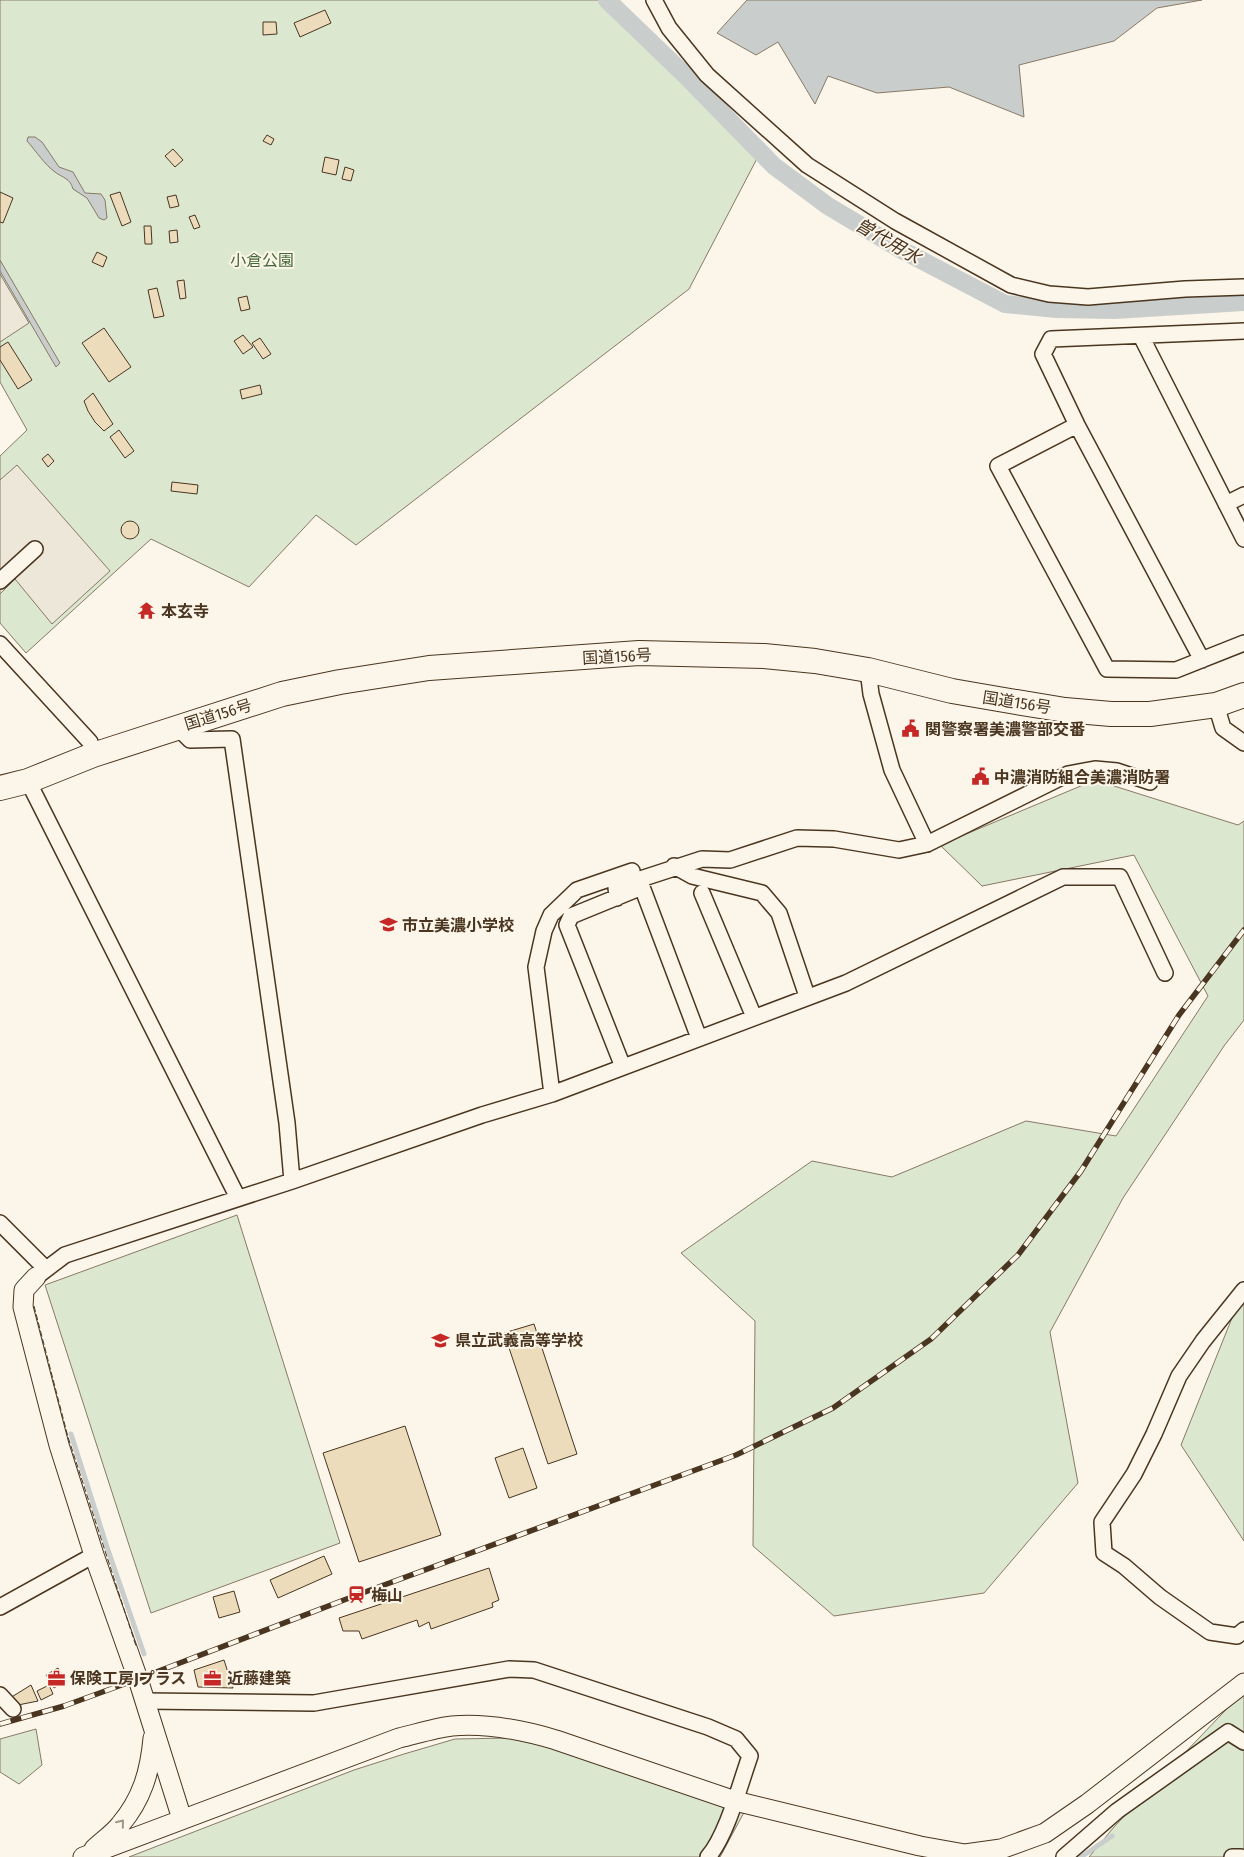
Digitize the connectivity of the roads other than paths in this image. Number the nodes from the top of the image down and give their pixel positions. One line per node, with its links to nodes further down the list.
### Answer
1 (654, 0): 2 (street)
2 (1244, 287)
3 (1244, 331): 4 (street)
4 (1141, 336): 5 (street); 7 (street)
5 (1077, 425): 13 (street); 13 (street)
6 (1244, 495): 7 (street)
7 (1226, 504): 8 (street)
8 (1244, 539)
9 (34, 549): 10 (street)
10 (0, 581)
11 (1244, 643): 13 (street)
12 (0, 644): 19 (street)
13 (1202, 660)
14 (868, 670): 16 (highway, 国道156号); 17 (highway, 国道156号); 23 (street)
15 (1244, 695): 16 (highway, 国道156号)
16 (1216, 704): 18 (street)
17 (177, 727): 19 (highway, 国道156号); 33 (street)
18 (1244, 743)
19 (93, 755): 20 (highway, 国道156号)
20 (28, 781): 22 (highway, 国道156号); 34 (street)
21 (1150, 782): 23 (street)
22 (0, 788)
23 (927, 844): 24 (street)
24 (679, 867): 26 (street); 28 (street); 32 (street)
25 (702, 893): 29 (street)
26 (617, 898): 30 (street); 31 (street)
27 (1165, 973): 28 (street)
28 (807, 996): 29 (street)
29 (754, 1017): 30 (street)
30 (699, 1038): 31 (street)
31 (623, 1067): 32 (street)
32 (552, 1094): 33 (street)
33 (292, 1181): 34 (street)
34 (238, 1198): 36 (street)
35 (0, 1223): 36 (street)
36 (41, 1273): 38 (street)
37 (1244, 1290): 40 (street)
38 (94, 1555): 39 (street); 43 (street)
39 (0, 1607)
40 (1244, 1630)
41 (1244, 1683): 49 (street)
42 (0, 1695): 44 (street)
43 (145, 1700): 45 (street); 47 (street)
44 (13, 1709)
45 (153, 1728): 48 (street); 50 (street, one-way to 45)
46 (1244, 1742): 52 (street)
47 (735, 1801): 48 (street); 49 (street); 51 (street)
48 (182, 1819): 50 (street)
49 (1007, 1853)
50 (84, 1856)
51 (708, 1857)
52 (1064, 1857)
53 (1232, 1857): 54 (street)
54 (1241, 1857)

